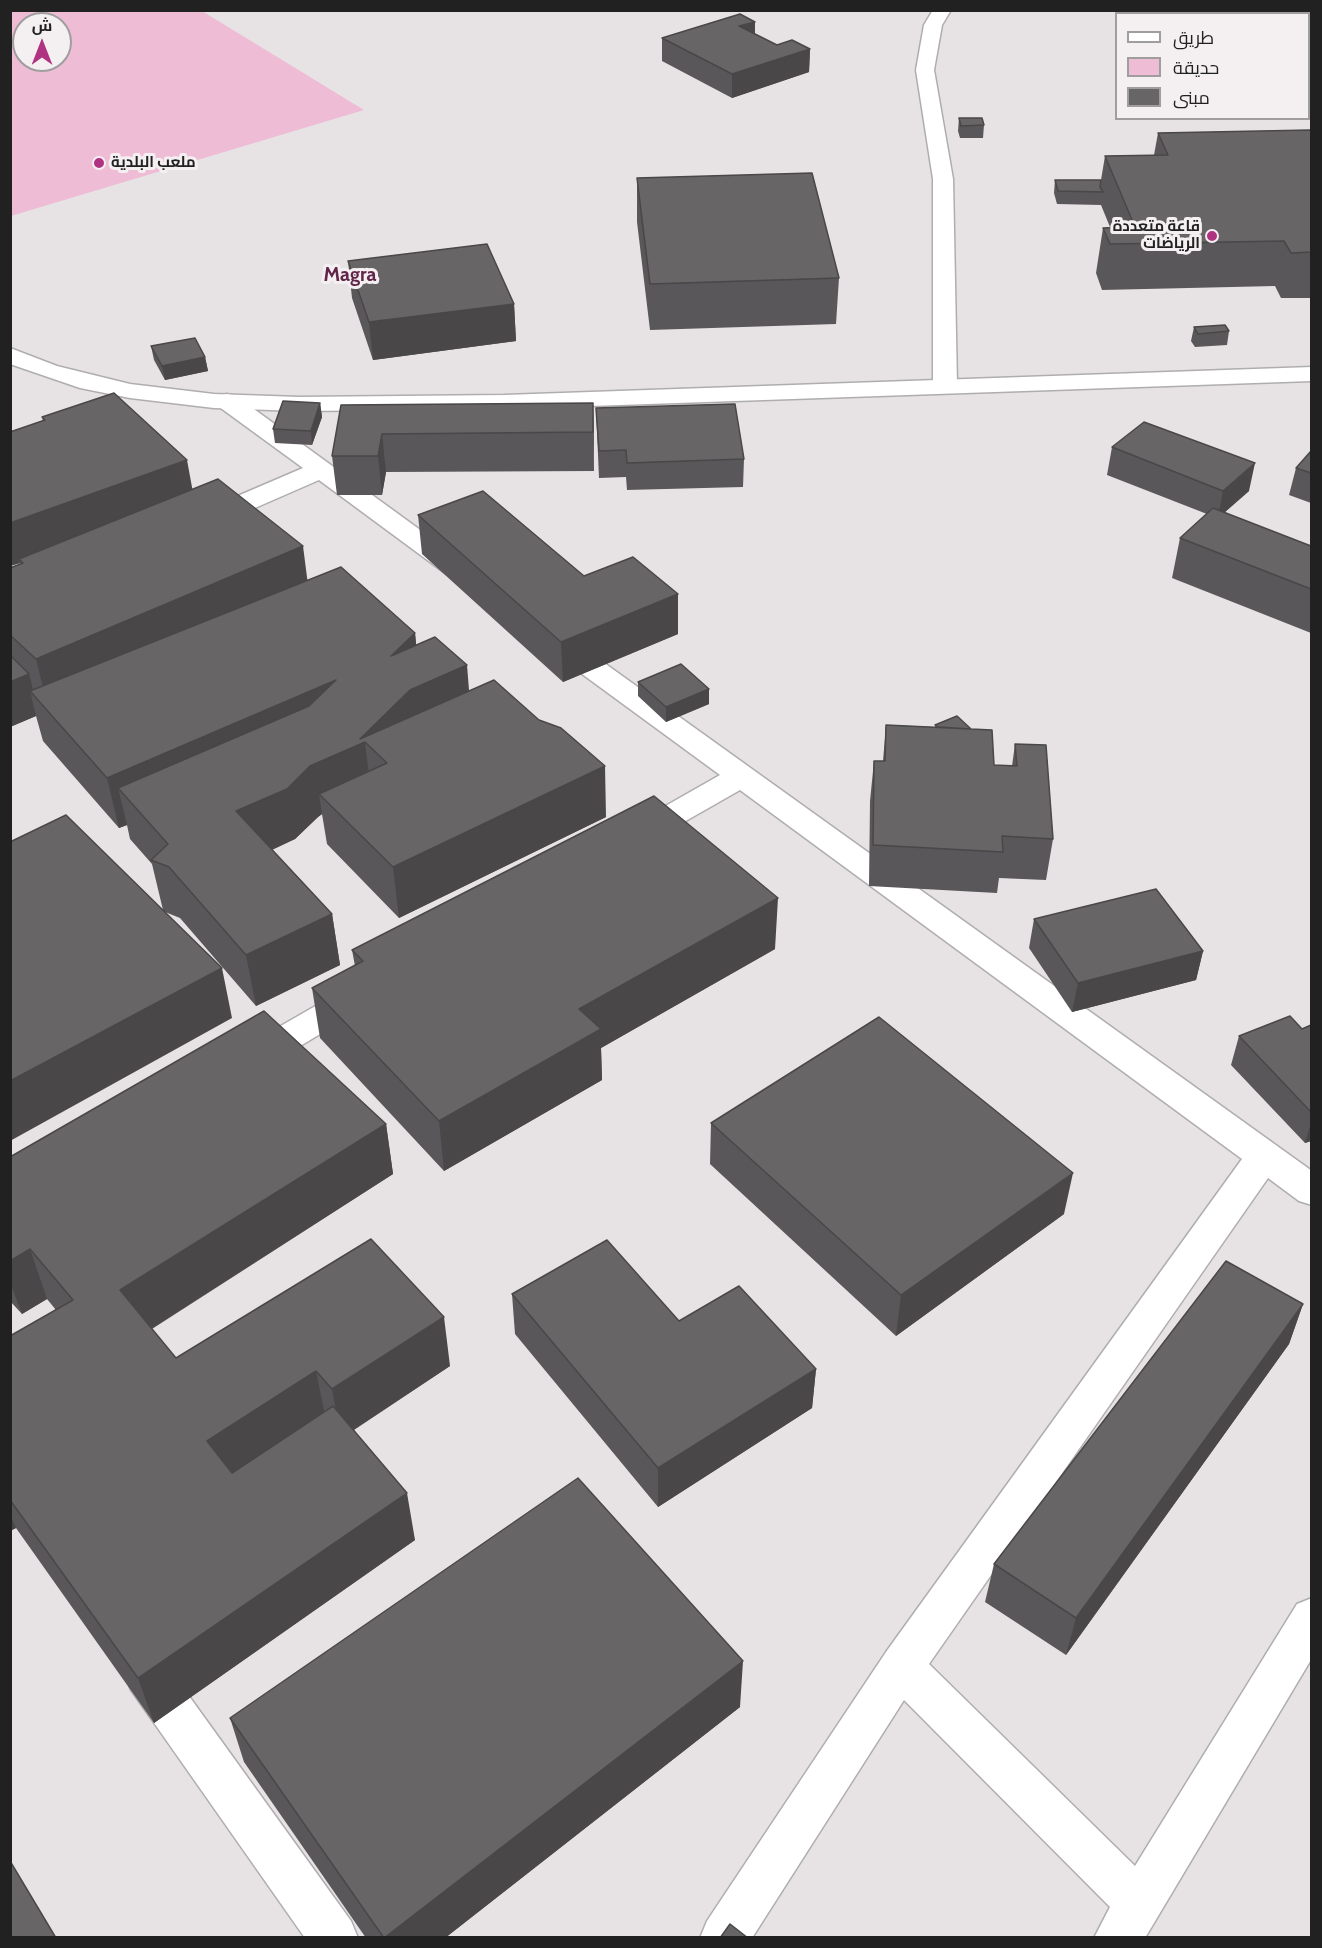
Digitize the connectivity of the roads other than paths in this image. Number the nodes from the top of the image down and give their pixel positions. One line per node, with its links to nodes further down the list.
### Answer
1 (942, 10): 4 (street)
2 (10, 355): 5 (street)
3 (1311, 374): 4 (street)
4 (945, 385): 5 (street)
5 (227, 401): 6 (street)
6 (321, 470): 7 (street); 8 (street)
7 (182, 529)
8 (483, 588)
9 (540, 630): 10 (street)
10 (741, 776): 11 (street); 14 (street)
11 (607, 853)
12 (381, 984): 13 (street)
13 (226, 1073)
14 (1263, 1156): 15 (street); 18 (street)
15 (1311, 1191)
16 (1311, 1617): 19 (street)
17 (128, 1648): 20 (street)
18 (901, 1667): 19 (street); 21 (street)
19 (1129, 1920)
20 (334, 1938)
21 (724, 1938)

